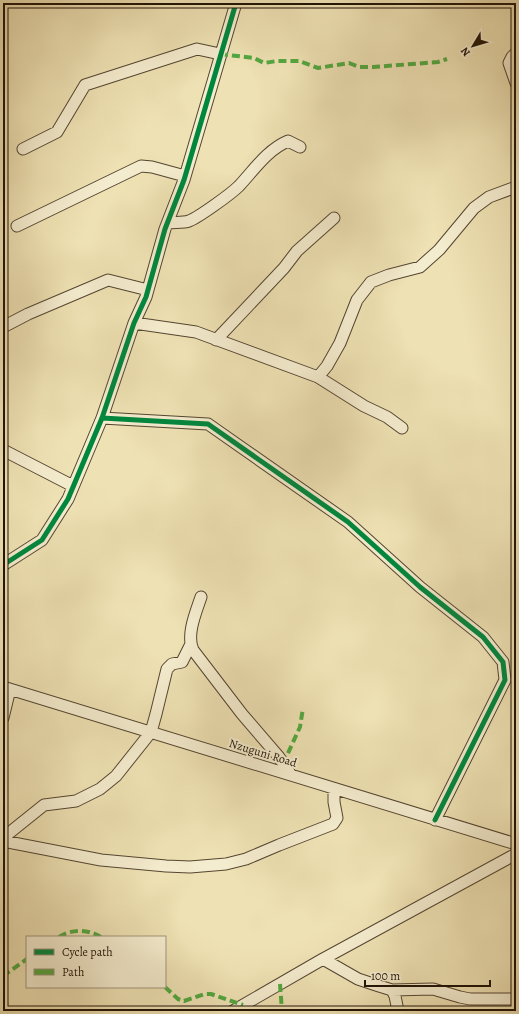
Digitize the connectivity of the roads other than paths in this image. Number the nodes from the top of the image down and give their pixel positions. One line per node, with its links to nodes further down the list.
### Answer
1 (236, 3): 2 (street)
2 (220, 54): 6 (street); 7 (street)
3 (516, 54): 4 (street)
4 (516, 84)
5 (300, 146): 10 (street)
6 (23, 149)
7 (185, 176): 10 (street); 11 (street)
8 (516, 187): 16 (street)
9 (334, 218): 15 (street)
10 (168, 223): 12 (street)
11 (17, 226)
12 (148, 290): 13 (street); 14 (street)
13 (134, 324): 15 (street); 17 (street)
14 (3, 327)
15 (216, 340): 16 (street)
16 (318, 377): 18 (street)
17 (102, 418): 20 (street); 29 (street)
18 (402, 428)
19 (3, 450): 20 (street)
20 (73, 486): 21 (street)
21 (3, 565)
22 (201, 597): 23 (street)
23 (191, 644): 26 (street); 27 (street)
24 (6, 688): 25 (street); 26 (street, Nzuguni Road)
25 (3, 718)
26 (151, 732): 27 (street, Nzuguni Road); 30 (street)
27 (290, 775): 28 (street, Nzuguni Road)
28 (334, 789): 29 (street, Nzuguni Road); 30 (street)
29 (435, 820): 31 (street, Nzuguni Road)
30 (3, 840)
31 (516, 844)
32 (516, 854): 33 (street)
33 (323, 959): 34 (street); 36 (street)
34 (392, 990): 35 (street); 37 (street)
35 (516, 999)
36 (233, 1011)
37 (398, 1011)

